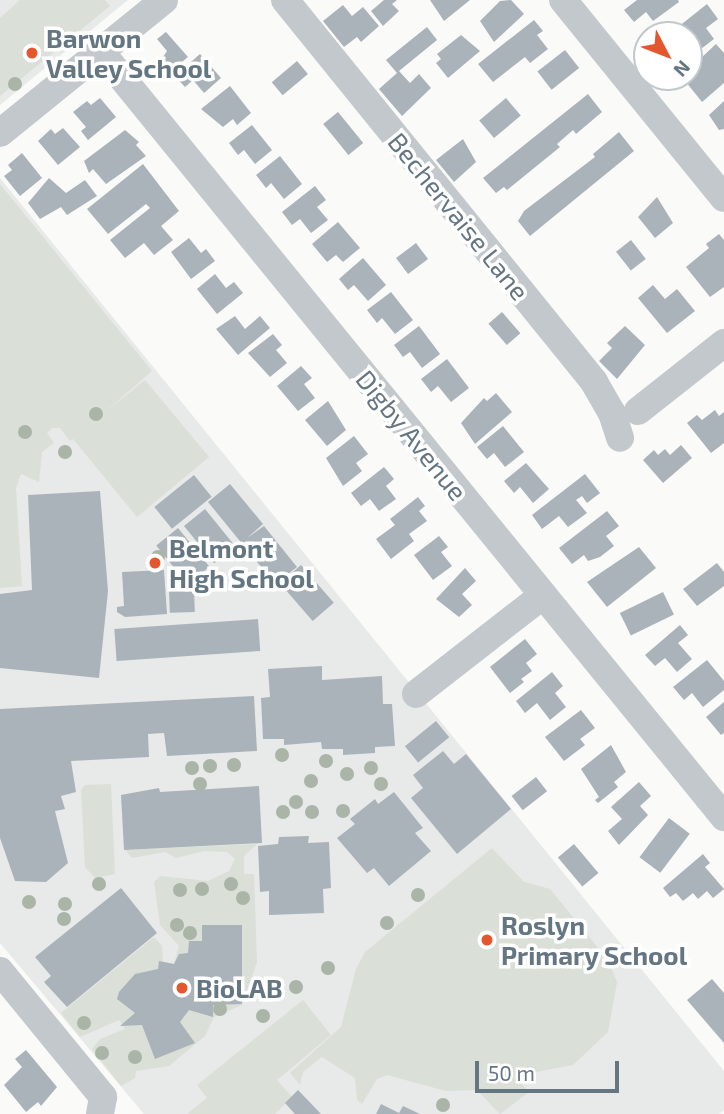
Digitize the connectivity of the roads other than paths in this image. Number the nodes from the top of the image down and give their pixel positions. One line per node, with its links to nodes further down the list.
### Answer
1 (164, 0): 4 (street)
2 (285, 0): 9 (street, Bechervaise Lane)
3 (563, 0): 6 (street)
4 (101, 52): 5 (street); 10 (street, Digby Avenue)
5 (0, 134)
6 (724, 198)
7 (724, 343): 8 (street)
8 (638, 411)
9 (620, 438)
10 (543, 595): 11 (street); 12 (street, Digby Avenue)
11 (416, 694)
12 (724, 817)
13 (0, 971): 14 (street)
14 (100, 1114)

